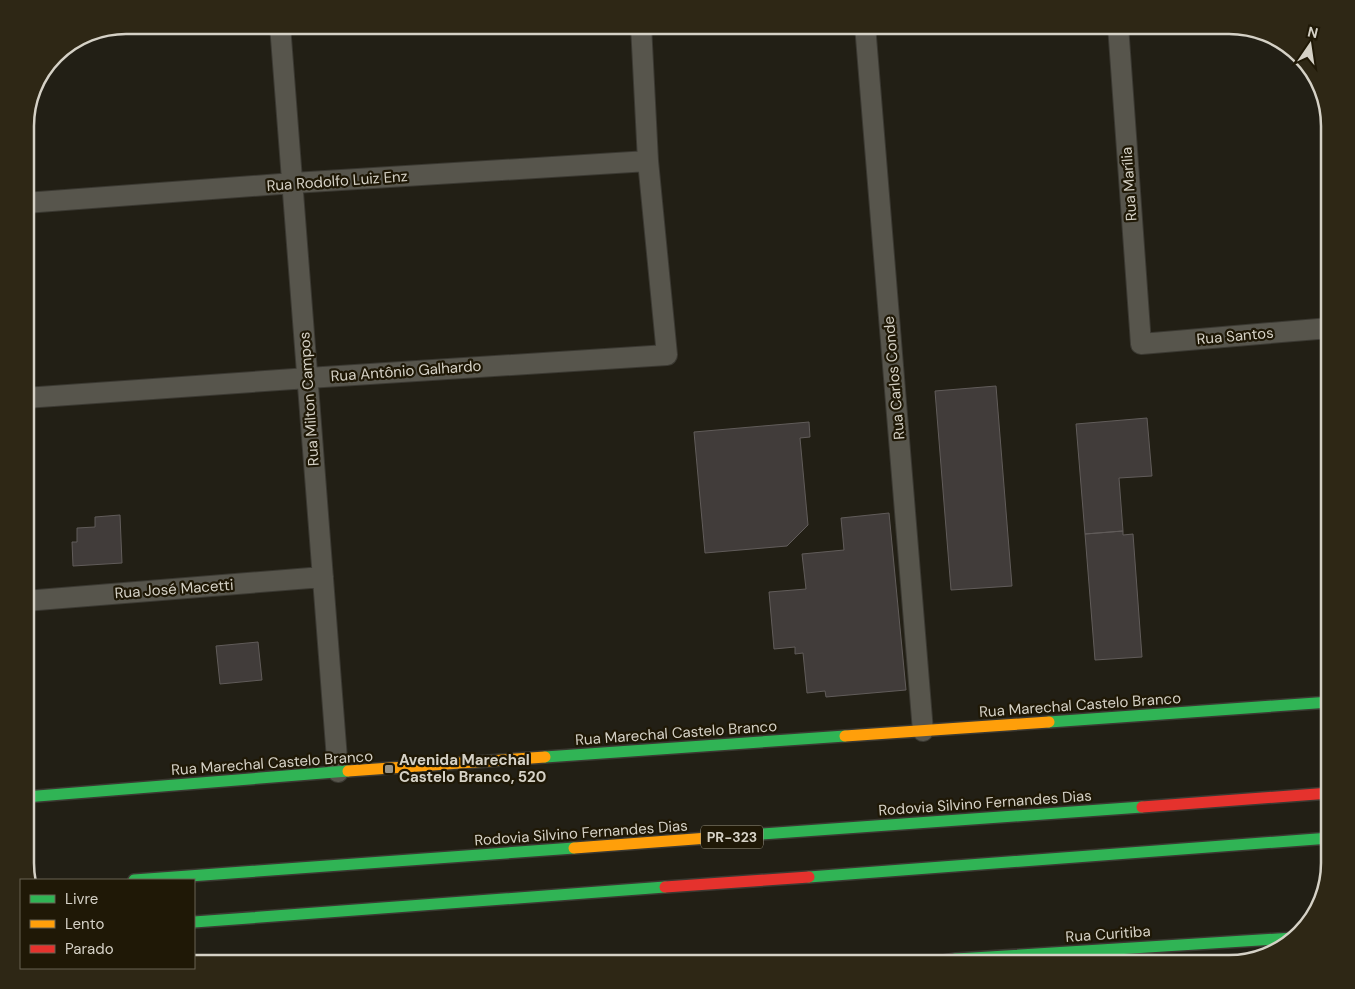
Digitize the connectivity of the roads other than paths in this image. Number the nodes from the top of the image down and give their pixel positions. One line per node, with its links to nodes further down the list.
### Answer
1 (281, 34): 6 (street, Rua Milton Campos)
2 (641, 34): 5 (street)
3 (867, 34): 15 (street, Rua Carlos Conde)
4 (1119, 34): 9 (street, Rua Marília)
5 (648, 161): 6 (street, Rua Rodolfo Luiz Enz); 10 (street, Rua Antônio Galhardo)
6 (292, 183): 7 (street, Rua Rodolfo Luiz Enz); 10 (street, Rua Milton Campos)
7 (34, 202)
8 (1321, 329): 9 (street, Rua Santos)
9 (1141, 344)
10 (308, 378): 11 (street, Rua Antônio Galhardo); 12 (street, Rua Milton Campos)
11 (34, 397)
12 (323, 578): 13 (street, Rua José Macetti); 16 (street, Rua Milton Campos)
13 (34, 600)
14 (1321, 703): 15 (main road, Rua Marechal Castelo Branco)
15 (923, 731): 16 (main road, Rua Marechal Castelo Branco)
16 (338, 772): 18 (main road, Rua Marechal Castelo Branco)
17 (1321, 794): 20 (main road, Rodovia Silvino Fernandes Dias / PR-323)
18 (34, 796)
19 (1321, 839): 21 (main road)
20 (148, 879)
21 (195, 922)
22 (1281, 939): 23 (main road, Rua Curitiba)
23 (1054, 955)

